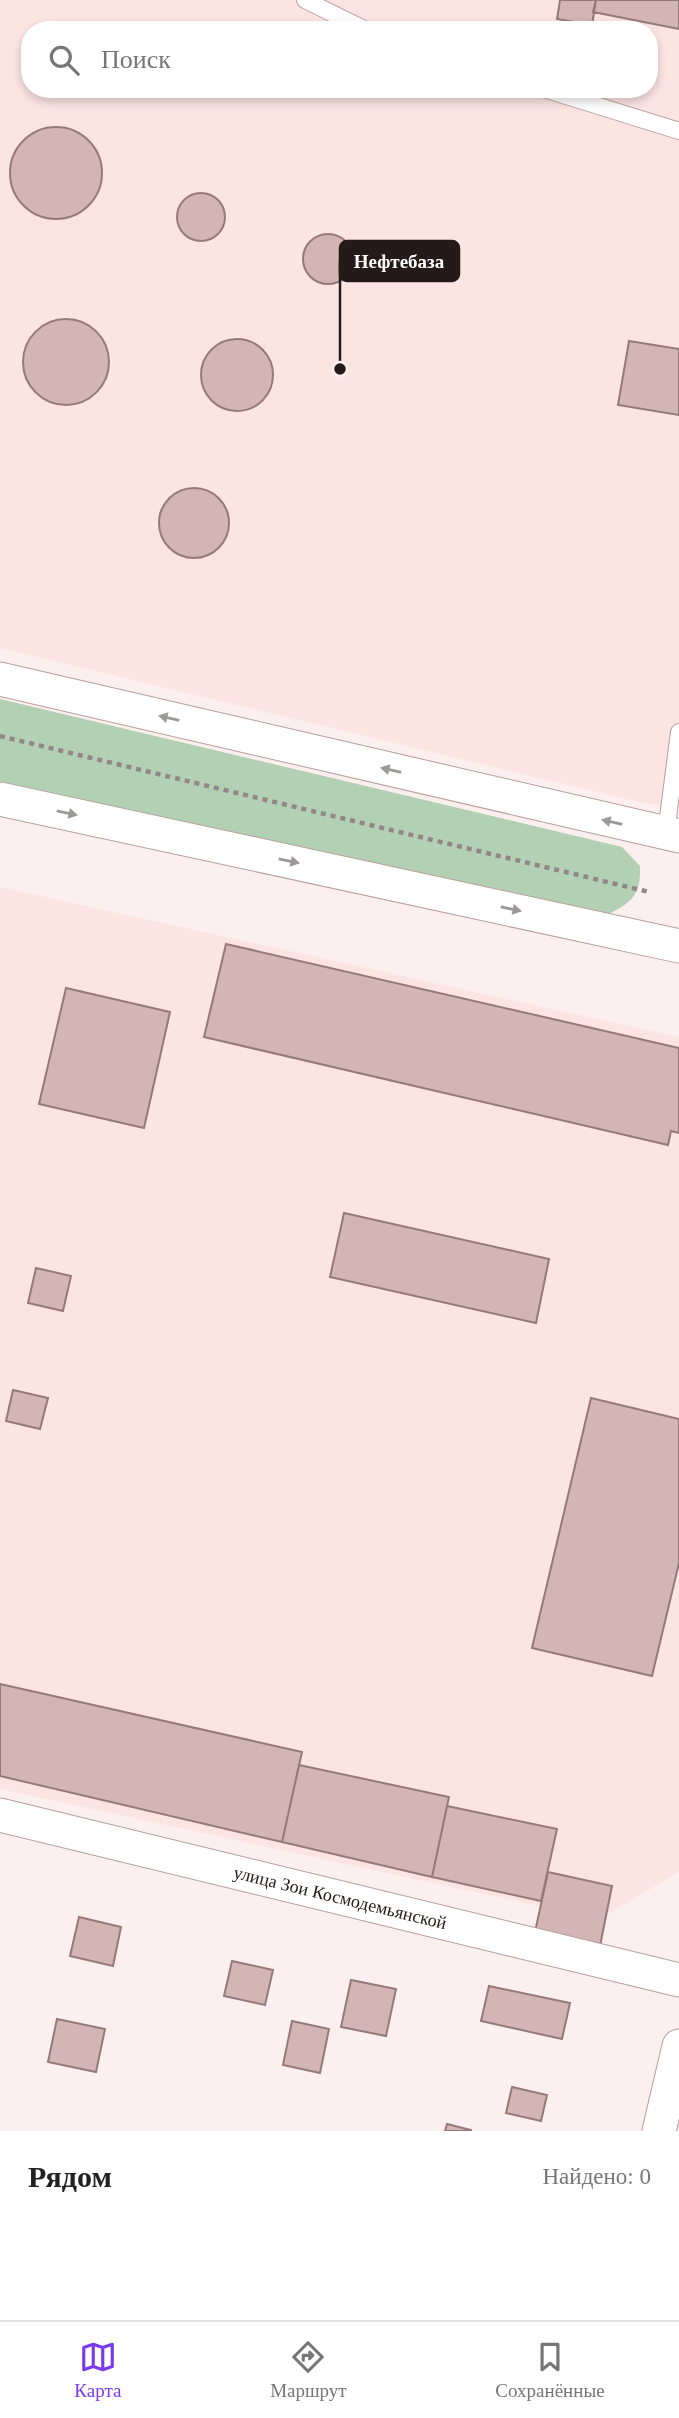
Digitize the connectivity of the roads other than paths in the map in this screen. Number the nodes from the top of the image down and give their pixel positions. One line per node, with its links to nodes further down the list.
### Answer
1 (305, 0): 2 (lane)
2 (348, 21)
3 (573, 98): 4 (lane)
4 (679, 131)
5 (0, 679): 8 (street, one-way to 5)
6 (679, 732): 8 (lane)
7 (0, 799): 9 (street, one-way to 9)
8 (672, 834)
9 (679, 946)
10 (0, 1815): 11 (street, улица Зои Космодемьянской)
11 (679, 1980)
12 (679, 2046): 13 (street)
13 (659, 2131)

